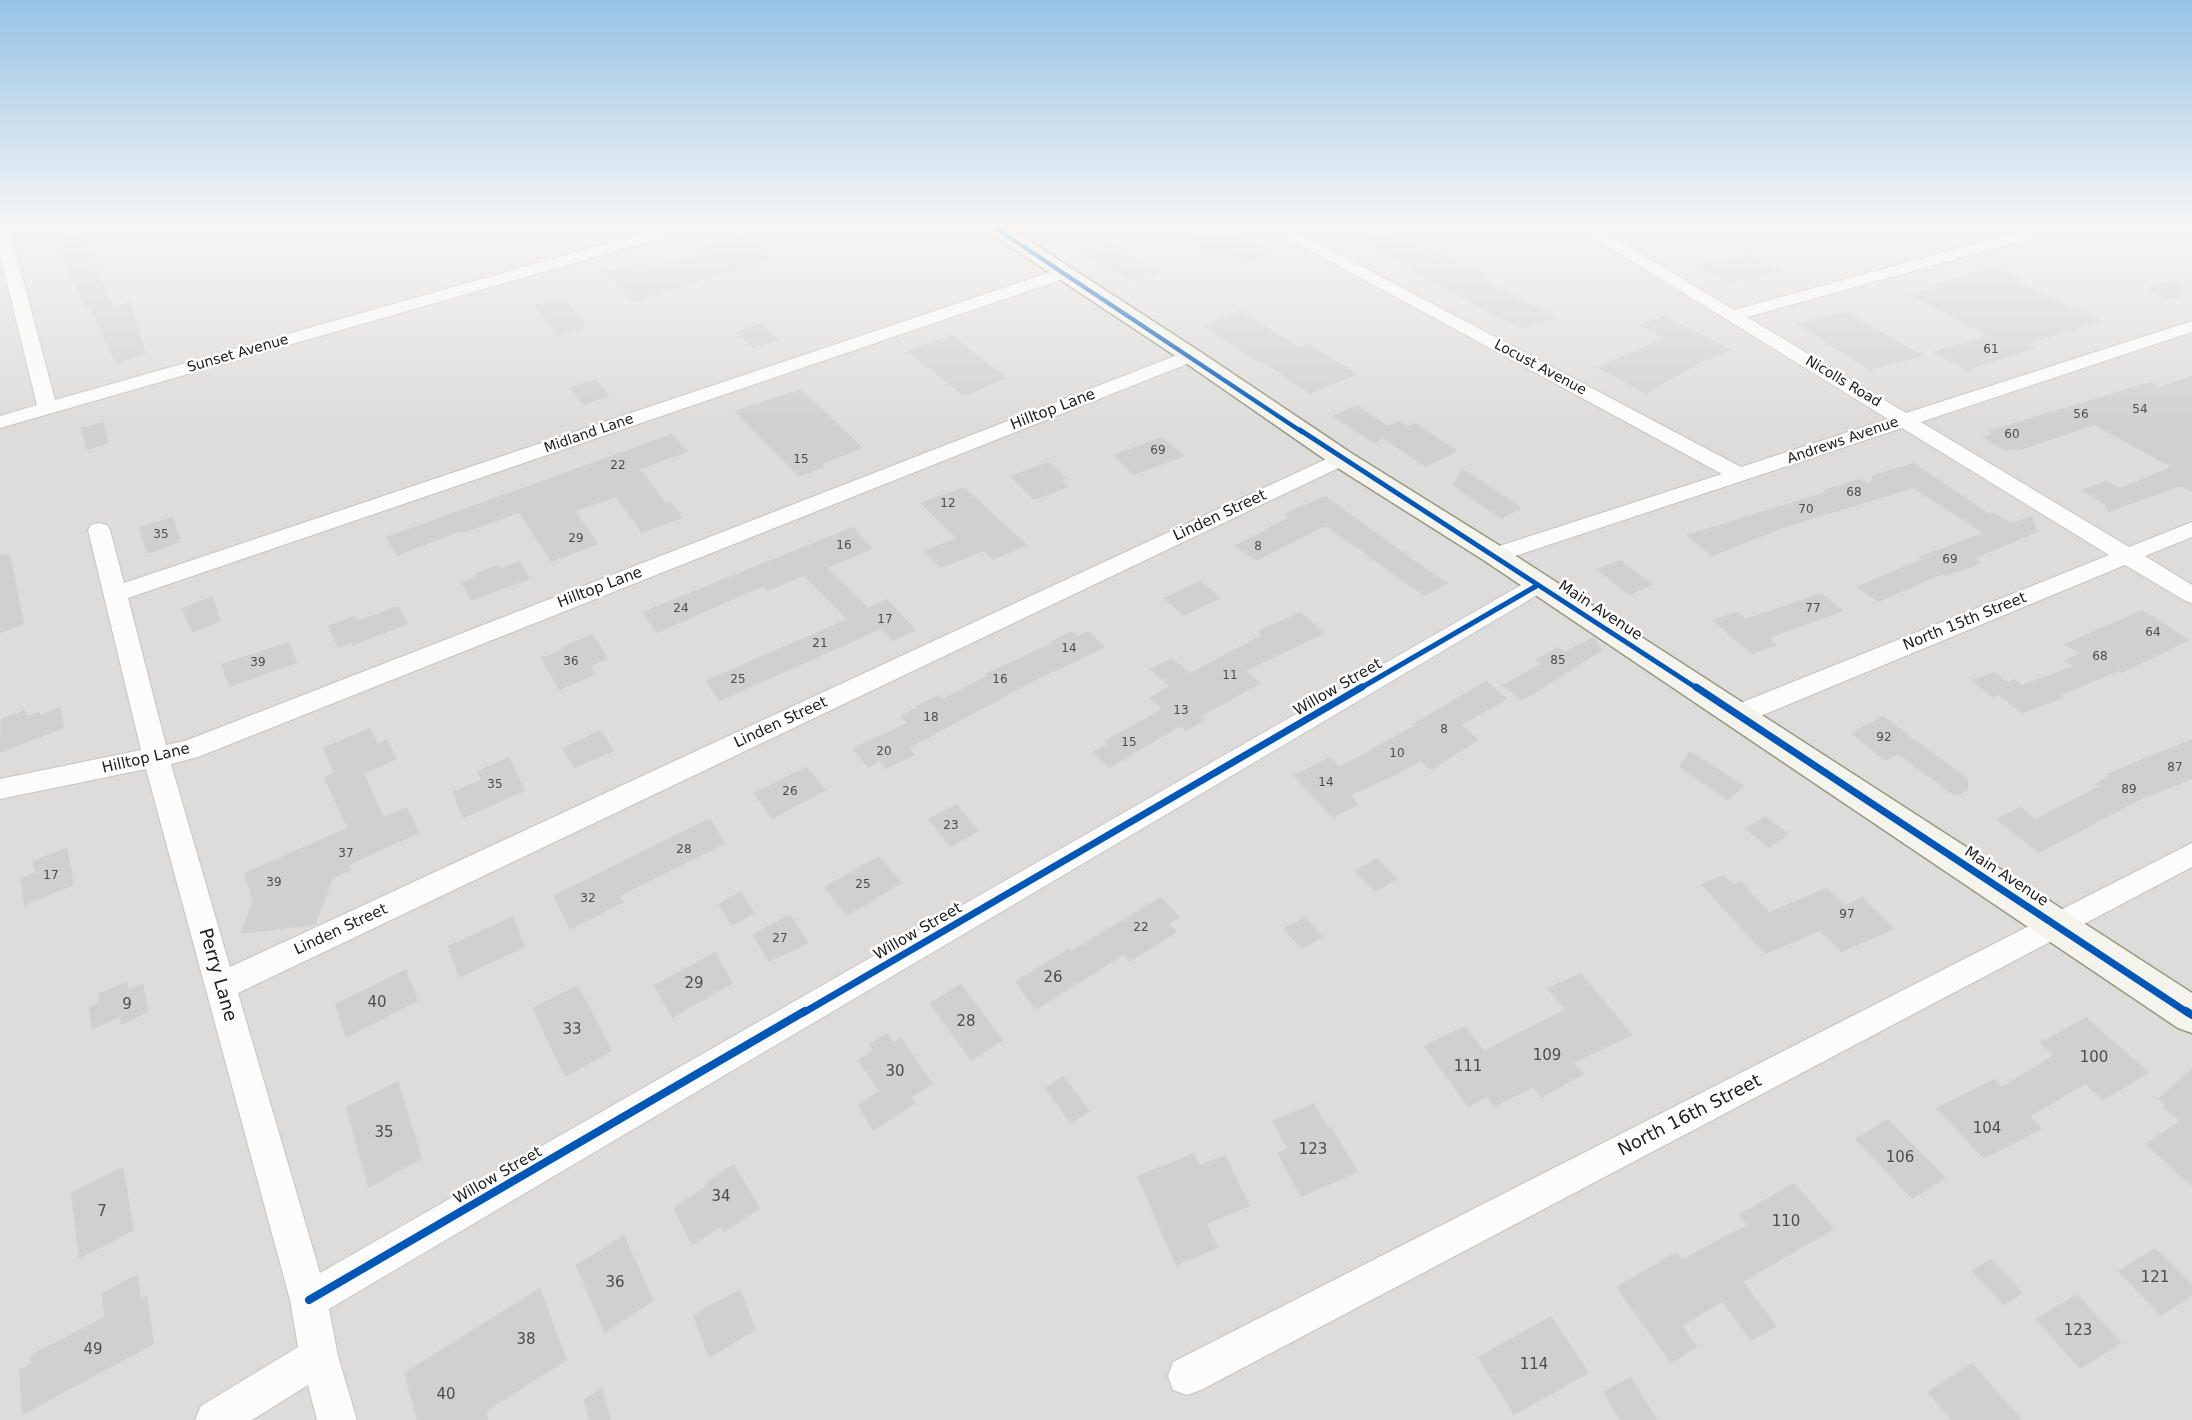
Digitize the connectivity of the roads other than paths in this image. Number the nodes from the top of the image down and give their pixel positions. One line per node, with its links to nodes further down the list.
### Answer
1 (18, 293): 11 (street)
2 (450, 293): 11 (street, Sunset Avenue)
3 (1003, 293): 21 (street, Midland Lane)
4 (1094, 293): 10 (street, Main Avenue)
5 (1402, 293): 15 (street, Locust Avenue)
6 (1696, 293): 8 (street, Nicolls Road)
7 (1814, 293): 8 (street)
8 (1732, 316): 12 (street, Nicolls Road)
9 (2192, 326): 12 (street, Andrews Avenue)
10 (1191, 356): 14 (street, Main Avenue); 24 (street, Hilltop Lane)
11 (47, 408): 13 (street, Sunset Avenue)
12 (1905, 420): 15 (street, Andrews Avenue); 19 (street, Nicolls Road)
13 (0, 422)
14 (1342, 459): 18 (street, Main Avenue); 28 (street, Linden Street)
15 (1740, 475): 18 (street, Andrews Avenue)
16 (2192, 529): 19 (street, North 15th Street)
17 (99, 530): 21 (street, Perry Lane)
18 (1495, 555): 20 (street, Main Avenue)
19 (2127, 555): 22 (street, Nicolls Road); 23 (street, North 15th Street)
20 (1538, 585): 23 (street, Main Avenue); 30 (street, Willow Street)
21 (115, 594): 24 (street, Perry Lane)
22 (2192, 595)
23 (1737, 715): 27 (street, Main Avenue)
24 (156, 758): 25 (street, Hilltop Lane); 28 (street, Perry Lane)
25 (0, 789)
26 (2192, 854): 27 (street, North 16th Street)
27 (2057, 925): 29 (street, Main Avenue); 32 (street, North 16th Street)
28 (220, 987): 30 (street, Perry Lane)
29 (2192, 1015)
30 (309, 1300): 31 (street, Perry Lane)
31 (320, 1356): 33 (street); 34 (street, Perry Lane)
32 (1187, 1376)
33 (215, 1420)
34 (336, 1420)

